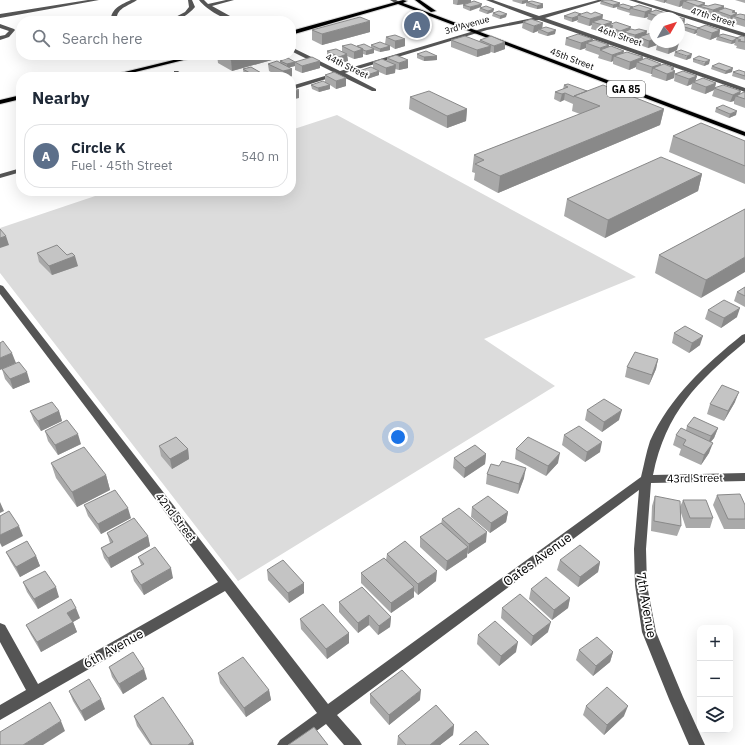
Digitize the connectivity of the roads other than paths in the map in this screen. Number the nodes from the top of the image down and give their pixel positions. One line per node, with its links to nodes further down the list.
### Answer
1 (135, 0): 16 (street)
2 (190, 0): 17 (street)
3 (201, 0): 14 (street)
4 (232, 0): 14 (street)
5 (392, 0): 13 (street, 45th Street)
6 (409, 0): 13 (main road)
7 (418, 0): 19 (main road)
8 (428, 0): 19 (main road)
9 (488, 0): 20 (street, 46th Street)
10 (603, 0): 20 (street, 3rd Avenue)
11 (631, 0): 24 (street, 47th Street)
12 (95, 1): 15 (street)
13 (399, 3): 19 (main road, 45th Street / GA 85); 22 (main road)
14 (207, 6): 18 (street)
15 (0, 16)
16 (114, 16)
17 (181, 16)
18 (226, 16)
19 (440, 16): 23 (main road, 45th Street / GA 85)
20 (539, 18): 23 (street, 3rd Avenue); 32 (street, 46th Street)
21 (0, 26): 25 (street)
22 (296, 32)
23 (476, 32): 29 (street, 3rd Avenue); 35 (main road, 45th Street / GA 85)
24 (745, 36)
25 (0, 38)
26 (296, 51): 29 (street, 44th Street)
27 (180, 60): 28 (main road)
28 (128, 72)
29 (342, 73): 30 (street, 3rd Avenue); 31 (street, 44th Street)
30 (296, 87)
31 (374, 90)
32 (745, 90)
33 (16, 98): 34 (main road)
34 (0, 102)
35 (745, 134)
36 (16, 171): 37 (street)
37 (0, 176)
38 (0, 288): 42 (street, 42nd Street)
39 (745, 337): 41 (street)
40 (745, 477): 41 (street, 43rd Street)
41 (646, 480): 46 (street, Oates Avenue); 49 (street, 7th Avenue)
42 (227, 584): 44 (street, 6th Avenue); 46 (street, 42nd Street)
43 (0, 629): 44 (street)
44 (35, 692): 45 (street, 6th Avenue)
45 (0, 713)
46 (327, 714): 47 (street, Oates Avenue); 48 (street, 42nd Street)
47 (285, 745)
48 (354, 745)
49 (697, 745)

